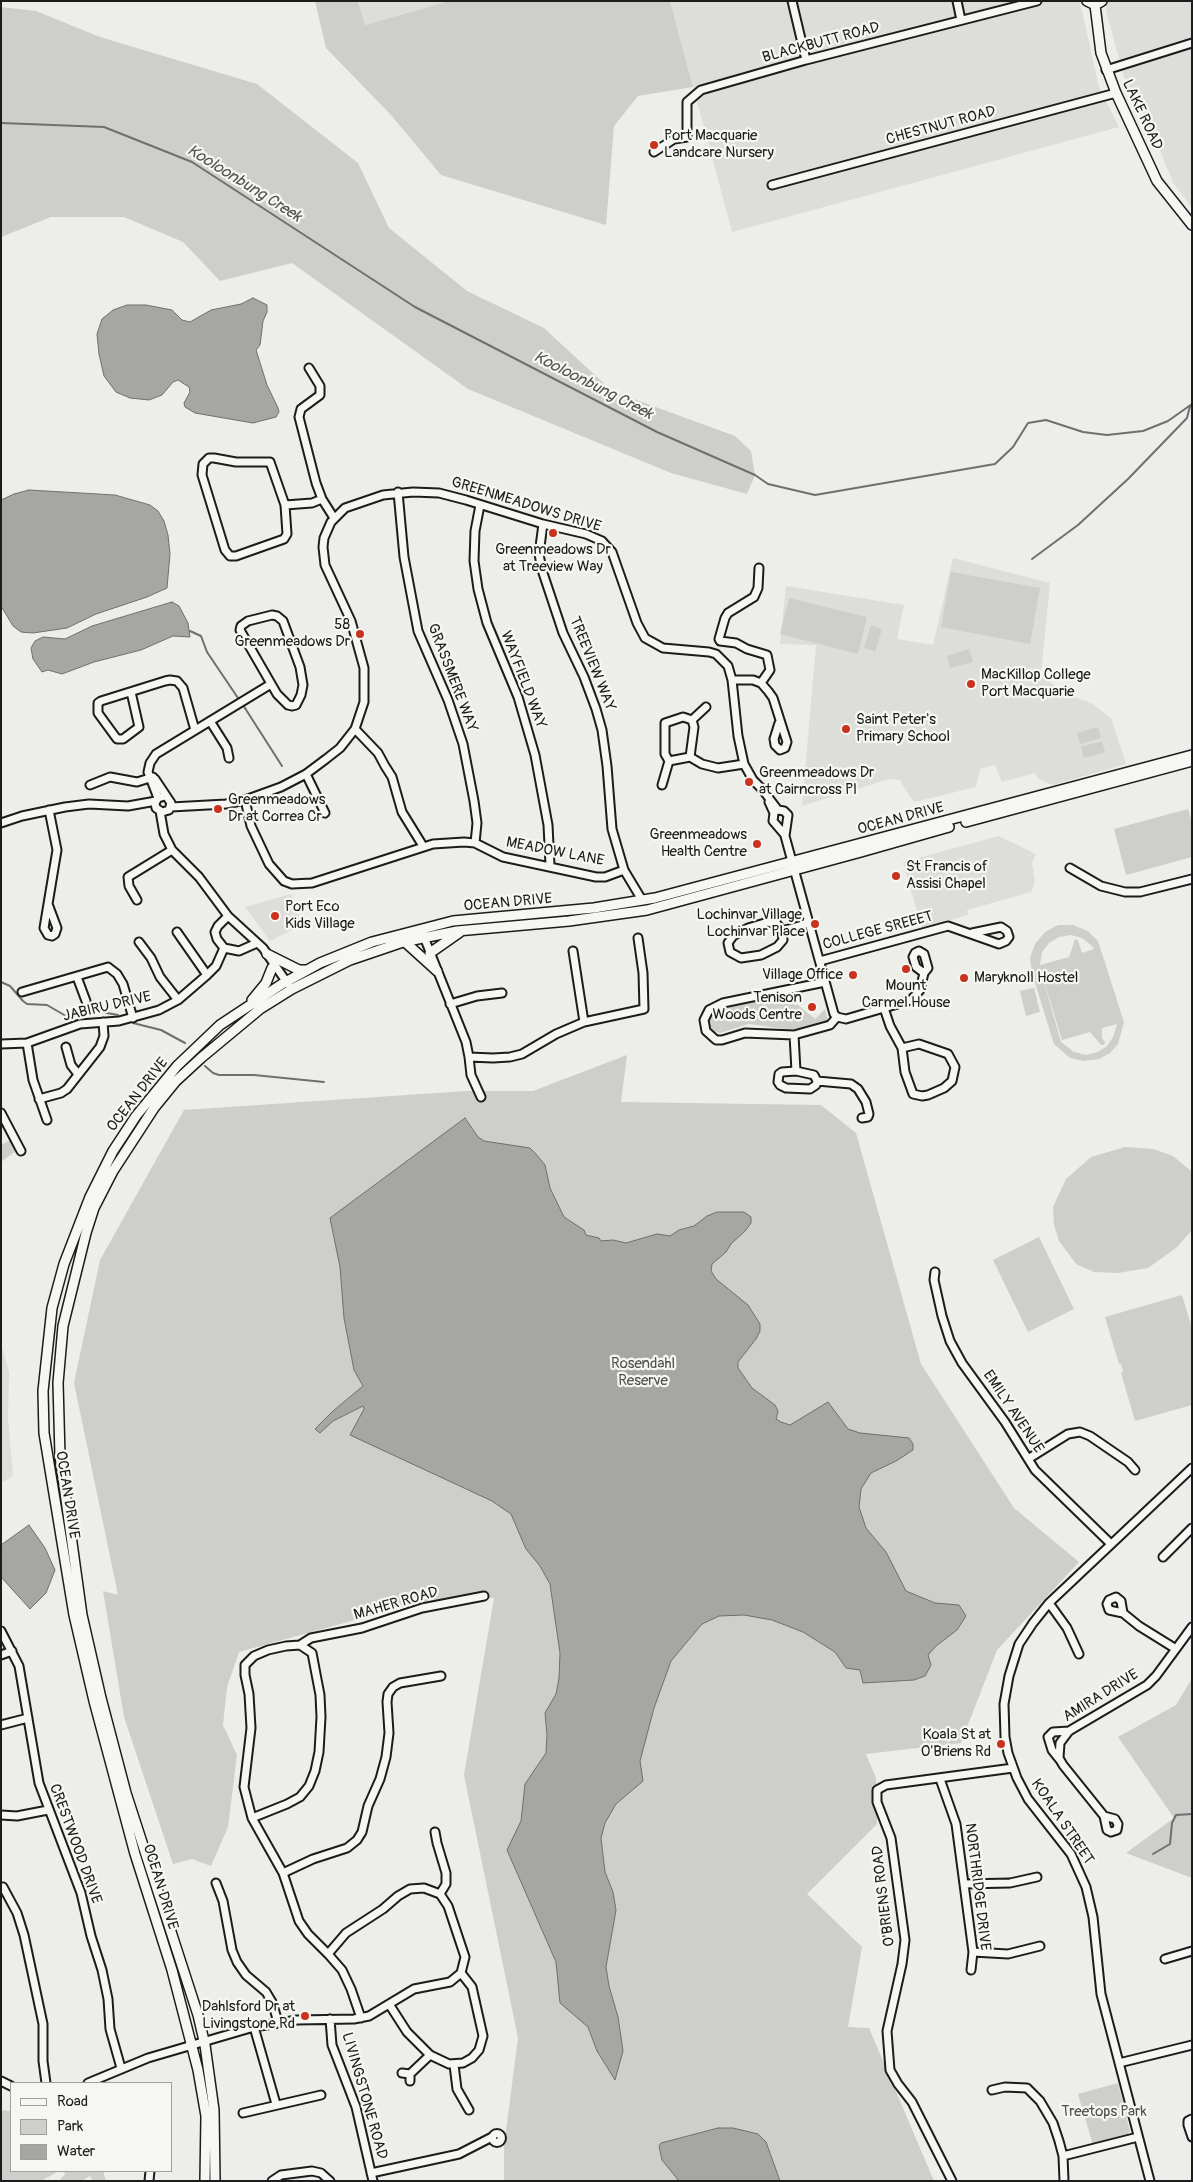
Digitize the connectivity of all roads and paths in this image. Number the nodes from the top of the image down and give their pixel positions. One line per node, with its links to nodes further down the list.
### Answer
1 (792, 1): 7 (street)
2 (957, 1): 5 (street)
3 (1036, 1): 5 (street, BLACKBUTT ROAD)
4 (1095, 3): 8 (main road, LAKE ROAD)
5 (962, 20): 7 (street, BLACKBUTT ROAD)
6 (1192, 43): 8 (street)
7 (806, 60): 10 (street, BLACKBUTT ROAD)
8 (1106, 70): 9 (main road, LAKE ROAD)
9 (1116, 93): 11 (street, CHESTNUT ROAD); 12 (main road, LAKE ROAD)
10 (654, 152)
11 (772, 185)
12 (1192, 225)
13 (310, 368): 15 (street)
14 (398, 492): 16 (street, GREENMEADOWS DRIVE); 18 (street, GREENMEADOWS DRIVE); 48 (street, GRASSMERE WAY)
15 (322, 499): 17 (street); 18 (street)
16 (480, 504): 19 (street, GREENMEADOWS DRIVE); 51 (street, WAYFIELD WAY)
17 (285, 505): 17 (street)
18 (334, 518): 29 (street)
19 (542, 524): 21 (street, GREENMEADOWS DRIVE); 54 (street, TREEVIEW WAY)
20 (759, 568): 22 (street)
21 (732, 680): 22 (street); 36 (street, GREENMEADOWS DRIVE)
22 (761, 683): 28 (street)
23 (271, 684): 23 (street); 27 (street)
24 (132, 692): 24 (street); 30 (street)
25 (706, 707): 26 (street)
26 (692, 720): 33 (street); 34 (street)
27 (210, 721): 30 (street); 32 (street)
28 (779, 723)
29 (355, 729): 37 (street); 49 (street)
30 (195, 730): 38 (street)
31 (1192, 754): 52 (main road, OCEAN DRIVE)
32 (229, 758)
33 (690, 758): 34 (street); 36 (street)
34 (669, 761): 39 (street)
35 (1192, 762): 52 (main road, OCEAN DRIVE)
36 (744, 764): 44 (street, GREENMEADOWS DRIVE)
37 (306, 774): 41 (street); 45 (street)
38 (152, 777): 40 (street); 42 (street)
39 (662, 785)
40 (90, 786)
41 (245, 800): 42 (street); 49 (street, MEADOW LANE)
42 (163, 804): 43 (street); 50 (street)
43 (49, 810): 46 (street); 58 (street)
44 (776, 811): 47 (street, GREENMEADOWS DRIVE); 47 (street, GREENMEADOWS DRIVE)
45 (325, 812)
46 (1, 823)
47 (782, 824): 52 (street, GREENMEADOWS DRIVE)
48 (475, 843): 49 (street, MEADOW LANE); 51 (street, MEADOW LANE)
49 (423, 846)
50 (172, 850): 56 (street); 59 (street)
51 (550, 866): 54 (street, MEADOW LANE)
52 (793, 866): 57 (main road, OCEAN DRIVE); 60 (street, GREENMEADOWS DRIVE); 61 (main road, OCEAN DRIVE)
53 (1070, 868): 55 (street)
54 (624, 870): 57 (street, TREEVIEW WAY)
55 (1192, 879)
56 (137, 900)
57 (642, 900): 64 (main road, OCEAN DRIVE)
58 (48, 904)
59 (228, 916): 69 (street); 70 (street)
60 (809, 923): 62 (street); 74 (street, GREENMEADOWS DRIVE)
61 (465, 930): 64 (main road, OCEAN DRIVE); 72 (main road)
62 (782, 931): 62 (street)
63 (176, 932): 79 (street)
64 (422, 933): 68 (main road, OCEAN DRIVE); 72 (street); 76 (main road, OCEAN DRIVE)
65 (972, 933): 74 (street, COLLEGE SREEET)
66 (638, 938): 93 (street)
67 (139, 942): 85 (street)
68 (405, 942): 77 (main road); 82 (main road, OCEAN DRIVE)
69 (258, 944): 70 (street); 73 (street); 75 (street)
70 (224, 948): 79 (street, JABIRU DRIVE)
71 (573, 950): 93 (street)
72 (430, 953): 77 (street)
73 (267, 954): 76 (main road); 82 (street)
74 (820, 961): 81 (street, GREENMEADOWS DRIVE)
75 (272, 968): 82 (street); 88 (main road)
76 (307, 970): 82 (main road, OCEAN DRIVE)
77 (437, 971): 87 (street)
78 (926, 971): 89 (street)
79 (207, 975): 85 (street, JABIRU DRIVE)
80 (77, 978): 83 (street); 86 (street); 91 (street)
81 (825, 982): 90 (street, GREENMEADOWS DRIVE); 94 (street)
82 (287, 986): 88 (main road, OCEAN DRIVE); 112 (main road, OCEAN DRIVE)
83 (22, 992)
84 (502, 993): 87 (street)
85 (178, 1000): 91 (street, JABIRU DRIVE)
86 (86, 1002)
87 (450, 1004): 99 (street)
88 (248, 1007): 111 (main road, OCEAN DRIVE)
89 (884, 1008): 90 (street); 98 (street)
90 (837, 1017): 94 (street)
91 (133, 1018): 92 (street, JABIRU DRIVE)
92 (103, 1022): 95 (street, JABIRU DRIVE); 101 (street)
93 (584, 1022): 99 (street)
94 (794, 1035): 100 (street)
95 (27, 1042): 96 (street, JABIRU DRIVE); 104 (street)
96 (1, 1044)
97 (66, 1047): 101 (street)
98 (902, 1048): 98 (street)
99 (469, 1056): 103 (street)
100 (796, 1071): 102 (street); 102 (street)
101 (78, 1074): 104 (street)
102 (817, 1082): 106 (street)
103 (481, 1097)
104 (39, 1100): 107 (street)
105 (1, 1113): 108 (street)
106 (862, 1118)
107 (47, 1120)
108 (3, 1123): 109 (street)
109 (21, 1151)
110 (935, 1272): 113 (street, EMILY AVENUE)
111 (43, 1381): 112 (main road); 165 (main road, OCEAN DRIVE)
112 (58, 1383): 163 (main road, OCEAN DRIVE)
113 (1028, 1459): 115 (street); 117 (street, EMILY AVENUE)
114 (1192, 1468): 117 (street, KOALA STREET)
115 (1135, 1470)
116 (1192, 1528): 118 (street)
117 (1110, 1544): 120 (street, KOALA STREET)
118 (1163, 1557)
119 (484, 1596): 124 (street, MAHER ROAD)
120 (1049, 1603): 129 (street); 138 (street, KOALA STREET)
121 (1123, 1613): 126 (street)
122 (1192, 1627): 126 (street, AMIRA DRIVE)
123 (1, 1630): 128 (street, CRESTWOOD DRIVE)
124 (316, 1637): 125 (street, MAHER ROAD); 127 (street)
125 (300, 1645): 127 (street); 143 (street, MAHER ROAD)
126 (1176, 1649): 134 (street, AMIRA DRIVE)
127 (308, 1650): 143 (street)
128 (12, 1651): 130 (street); 132 (street, CRESTWOOD DRIVE)
129 (1079, 1654)
130 (1, 1655)
131 (441, 1676): 145 (street)
132 (28, 1718): 133 (street); 140 (street, CRESTWOOD DRIVE)
133 (1, 1725)
134 (1069, 1731): 135 (street, AMIRA DRIVE); 136 (street)
135 (1060, 1744): 136 (street); 137 (street, AMIRA DRIVE)
136 (1050, 1745): 137 (street)
137 (1060, 1761): 142 (street)
138 (1013, 1768): 139 (street, O'BRIENS ROAD); 167 (street, KOALA STREET)
139 (940, 1779): 148 (street, NORTHRIDGE DRIVE); 188 (street, O'BRIENS ROAD)
140 (48, 1810): 141 (street); 169 (street, CRESTWOOD DRIVE)
141 (1, 1815)
142 (1104, 1816)
143 (252, 1818): 145 (street)
144 (435, 1832): 150 (street)
145 (283, 1873): 154 (street)
146 (1036, 1877): 148 (street)
147 (216, 1883): 161 (street)
148 (964, 1884): 153 (street, NORTHRIDGE DRIVE)
149 (3, 1887): 171 (street)
150 (440, 1894): 154 (street); 157 (street)
151 (1040, 1946): 153 (street)
152 (1192, 1951): 155 (street)
153 (973, 1952): 156 (street, NORTHRIDGE DRIVE)
154 (328, 1954): 159 (street)
155 (1165, 1959)
156 (971, 1970)
157 (461, 1973): 158 (street); 168 (street)
158 (389, 2004): 159 (street); 166 (street)
159 (361, 2018): 160 (street)
160 (330, 2019): 161 (street); 183 (street, LIVINGSTONE ROAD)
161 (278, 2022): 162 (street)
162 (254, 2027): 163 (street); 175 (street)
163 (204, 2042): 165 (street); 185 (main road, OCEAN DRIVE)
164 (1192, 2045): 167 (street)
165 (192, 2046): 169 (street); 184 (main road, OCEAN DRIVE)
166 (430, 2055): 168 (street); 170 (street)
167 (1119, 2063): 180 (street, KOALA STREET)
168 (454, 2065): 176 (street)
169 (122, 2068): 172 (street)
170 (408, 2076)
171 (46, 2082)
172 (90, 2082)
173 (992, 2090): 182 (street)
174 (321, 2095): 175 (street)
175 (276, 2104): 177 (street)
176 (469, 2110)
177 (243, 2112)
178 (1192, 2119): 181 (street)
179 (492, 2137): 183 (street)
180 (1138, 2137): 182 (street); 190 (street, KOALA STREET)
181 (1192, 2137)
182 (1063, 2156): 189 (street)
183 (372, 2177)
184 (205, 2181)
185 (215, 2181)
186 (272, 2181): 187 (street)
187 (330, 2181)
188 (952, 2181)
189 (1064, 2181)
190 (1150, 2181)

